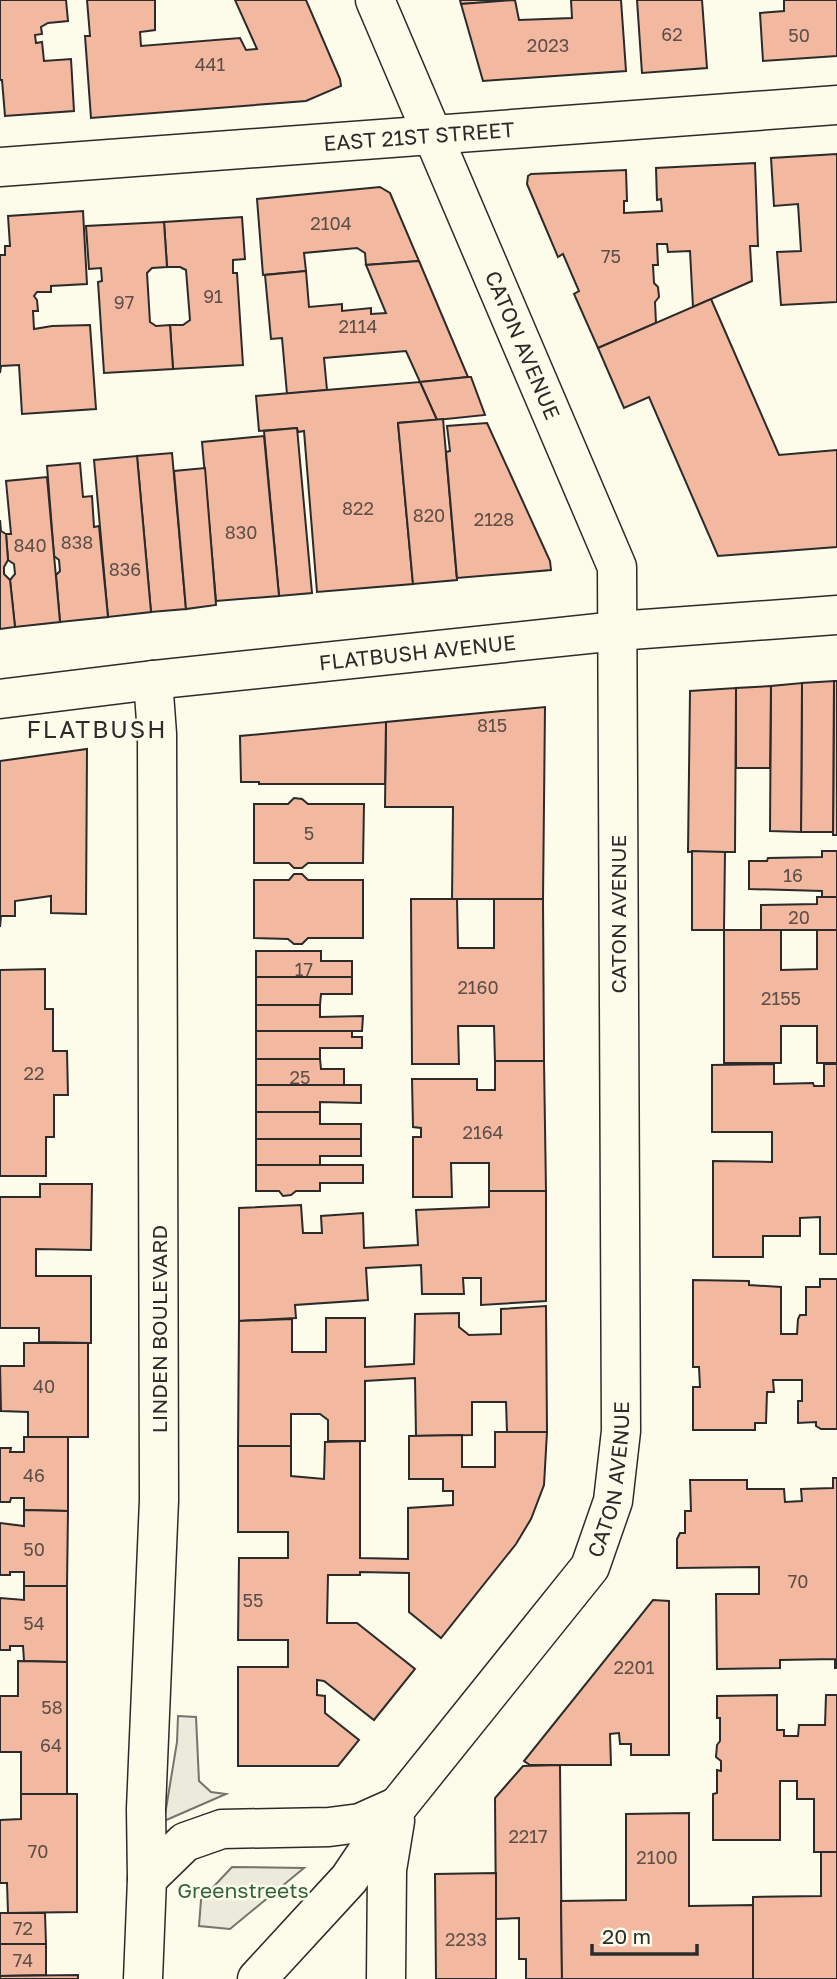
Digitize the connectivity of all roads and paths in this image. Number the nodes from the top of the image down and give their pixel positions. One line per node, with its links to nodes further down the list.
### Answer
1 (375, 0): 3 (main road, CATON AVENUE)
2 (837, 105): 3 (main road, EAST 21ST STREET)
3 (434, 134): 4 (main road, EAST 21ST STREET); 6 (main road, CATON AVENUE)
4 (0, 167)
5 (837, 615): 6 (main road, FLATBUSH AVENUE)
6 (617, 631): 7 (main road, FLATBUSH AVENUE); 9 (main road, CATON AVENUE)
7 (153, 680): 8 (main road, FLATBUSH AVENUE); 10 (main road, LINDEN BOULEVARD)
8 (0, 699)
9 (398, 1806): 10 (main road, CATON AVENUE); 12 (main road, CATON AVENUE); 13 (main road)
10 (147, 1879): 11 (main road, LINDEN BOULEVARD)
11 (143, 1979)
12 (257, 1979)
13 (386, 1979)

